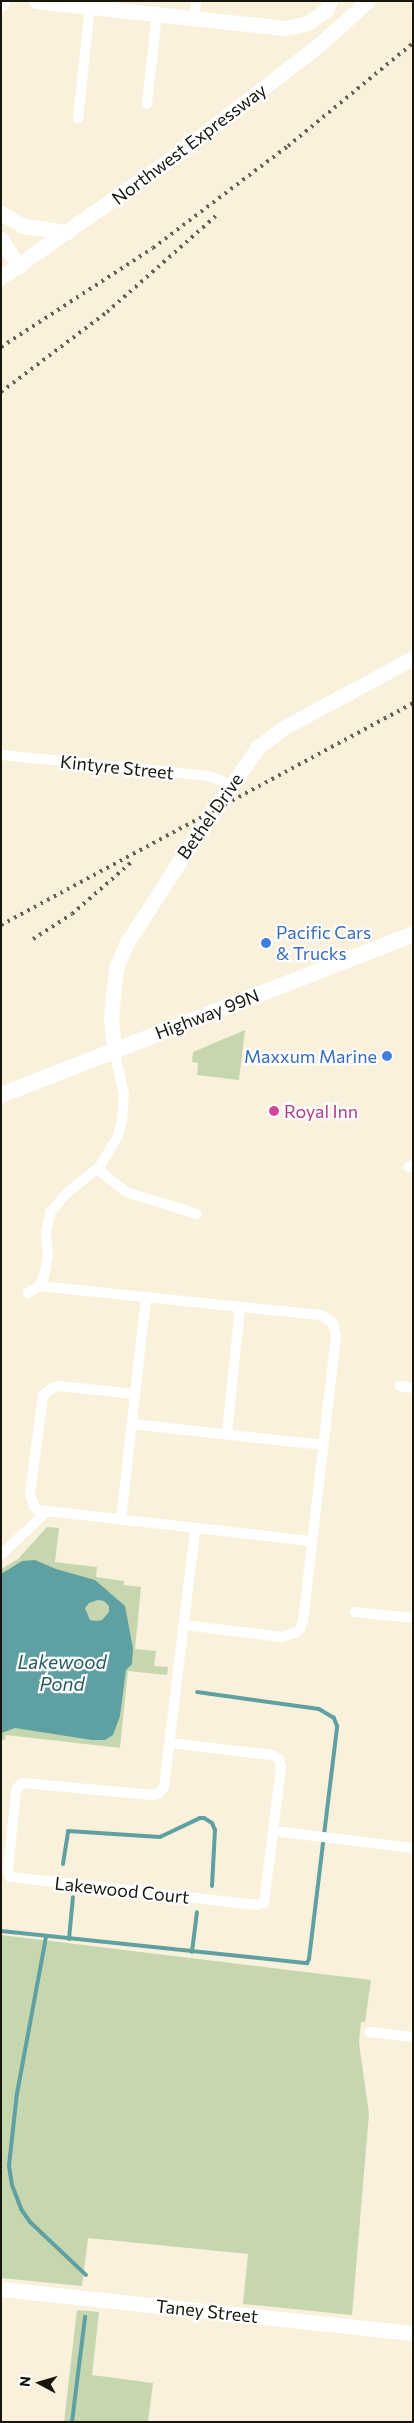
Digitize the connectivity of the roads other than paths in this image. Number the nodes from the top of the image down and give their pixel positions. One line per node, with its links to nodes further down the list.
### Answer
1 (36, 1): 5 (street)
2 (196, 1): 7 (street)
3 (330, 1): 7 (street)
4 (368, 1): 11 (street, Northwest Expressway)
5 (90, 7): 6 (street); 9 (street)
6 (157, 14): 7 (street); 8 (street)
7 (194, 18)
8 (147, 104)
9 (78, 118)
10 (1, 213): 11 (street)
11 (68, 232): 13 (street, Northwest Expressway)
12 (1, 239): 13 (street)
13 (18, 267): 14 (street, Northwest Expressway)
14 (1, 278)
15 (413, 658): 17 (street, Bethel Drive)
16 (1, 755): 17 (street, Kintyre Street)
17 (231, 786): 19 (street, Bethel Drive)
18 (413, 934): 19 (main road, Highway 99N)
19 (114, 1051): 20 (main road, Highway 99N); 21 (street)
20 (1, 1095)
21 (97, 1169): 22 (street); 23 (street)
22 (197, 1214)
23 (39, 1286): 24 (street); 25 (street)
24 (28, 1293)
25 (146, 1297): 26 (street); 29 (street)
26 (240, 1307): 31 (street); 32 (street)
27 (400, 1386): 28 (street)
28 (413, 1388)
29 (135, 1394): 30 (street); 33 (street)
30 (132, 1424): 31 (street); 34 (street)
31 (227, 1434): 32 (street)
32 (323, 1444): 36 (street)
33 (46, 1512): 34 (street); 37 (street)
34 (121, 1520): 35 (street)
35 (195, 1529): 36 (street); 40 (street, Lakewood Court)
36 (312, 1541): 40 (street)
37 (1, 1556)
38 (355, 1612): 39 (street)
39 (413, 1618)
40 (184, 1626): 41 (street, Lakewood Court)
41 (170, 1743): 42 (street, Lakewood Court); 42 (street, Lakewood Court)
42 (273, 1831): 43 (street)
43 (413, 1848)
44 (369, 2032): 45 (street)
45 (413, 2037)
46 (1, 2289): 47 (street, Taney Street)
47 (413, 2333)

